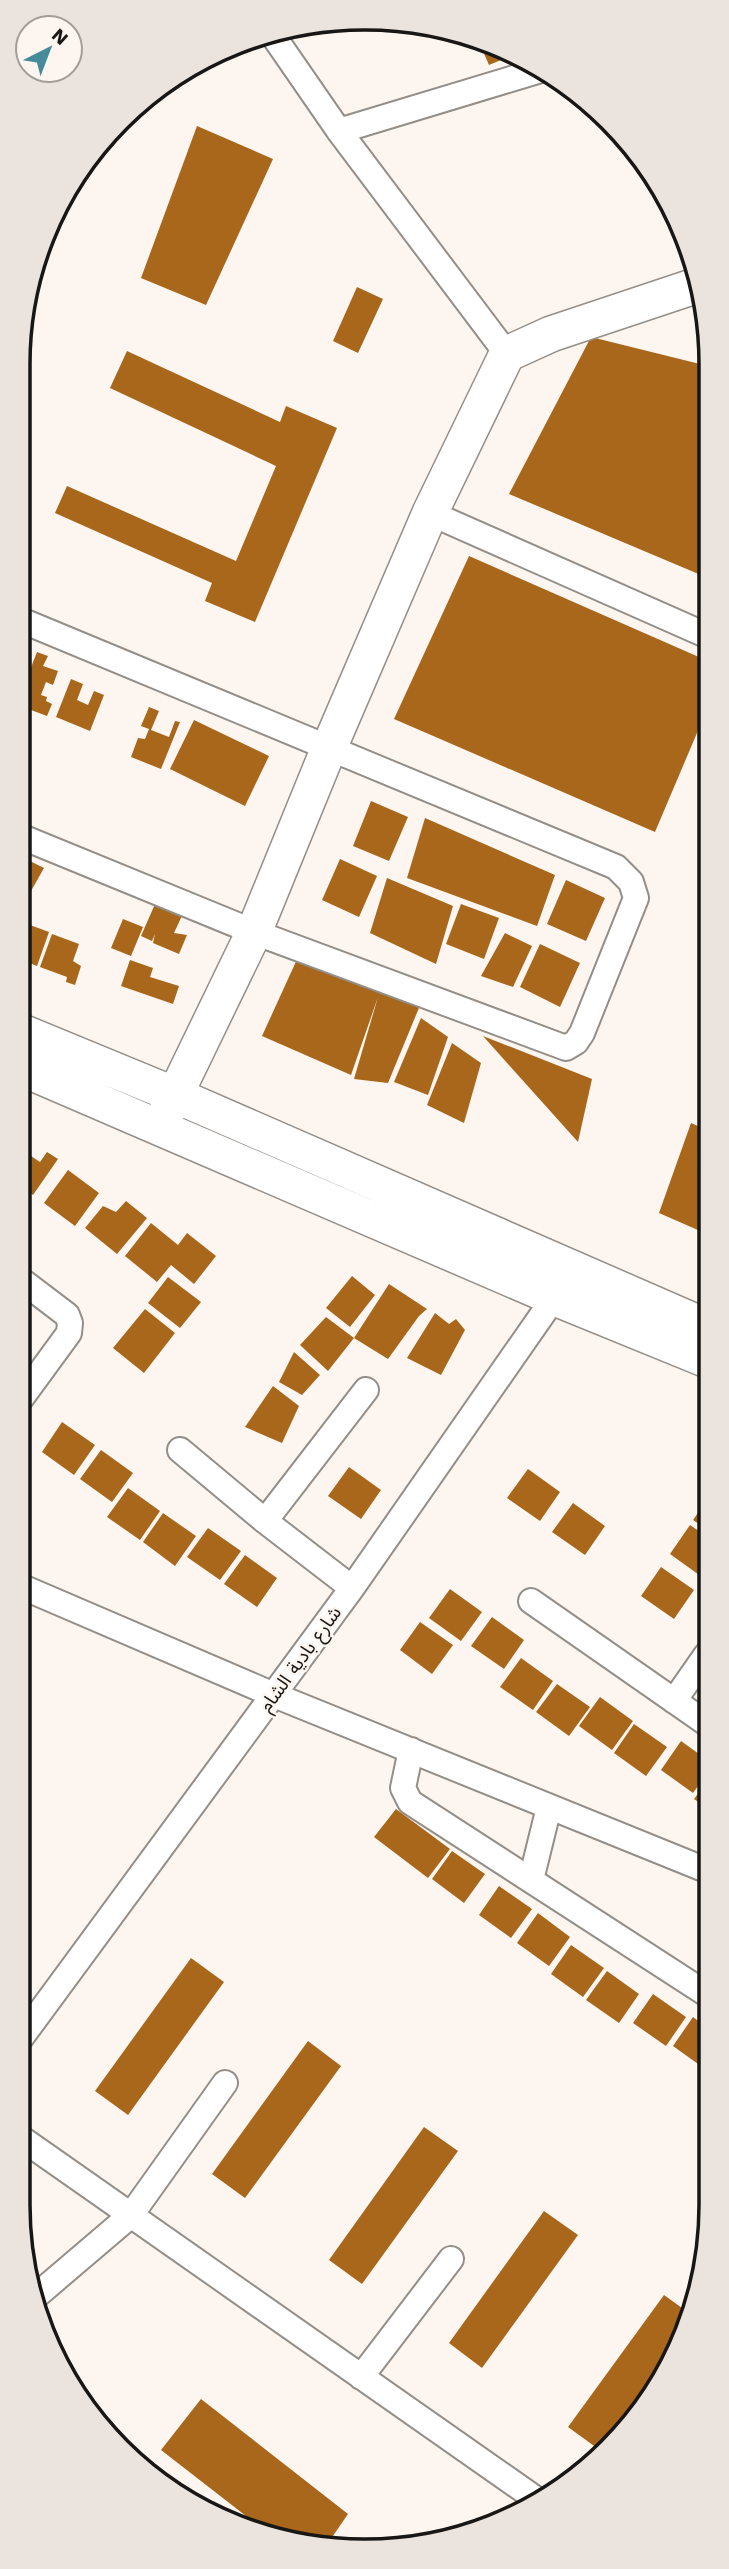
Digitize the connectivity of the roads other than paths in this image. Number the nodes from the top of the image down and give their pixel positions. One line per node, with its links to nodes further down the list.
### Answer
1 (277, 41): 3 (street)
2 (529, 73): 3 (street)
3 (340, 131): 5 (street)
4 (690, 288): 5 (street)
5 (507, 354): 6 (street)
6 (430, 513): 8 (street); 9 (street)
7 (30, 624): 9 (street)
8 (699, 632)
9 (329, 748): 11 (street); 11 (street)
10 (30, 840): 11 (street)
11 (254, 932): 14 (street)
12 (30, 1035): 14 (street)
13 (30, 1072): 15 (street)
14 (175, 1095): 15 (street); 16 (street)
15 (160, 1126): 16 (street)
16 (564, 1284): 18 (street); 19 (street); 24 (street, شارع بادية الشام)
17 (30, 1287): 20 (street)
18 (699, 1325)
19 (699, 1356)
20 (30, 1386)
21 (366, 1390): 23 (street)
22 (180, 1450): 23 (street)
23 (265, 1521): 24 (street)
24 (352, 1588): 28 (street, شارع بادية الشام)
25 (30, 1590): 28 (street)
26 (531, 1601): 29 (street)
27 (699, 1665): 29 (street)
28 (274, 1695): 31 (street); 36 (street, شارع بادية الشام)
29 (674, 1701): 30 (street)
30 (699, 1718)
31 (411, 1750): 32 (street); 34 (street)
32 (550, 1807): 33 (street); 34 (street)
33 (699, 1867)
34 (531, 1880): 35 (street)
35 (699, 1989)
36 (30, 2026)
37 (225, 2083): 39 (street)
38 (30, 2144): 39 (street)
39 (131, 2215): 41 (street); 42 (street)
40 (451, 2259): 42 (street)
41 (41, 2292)
42 (361, 2377): 43 (street)
43 (530, 2495)

